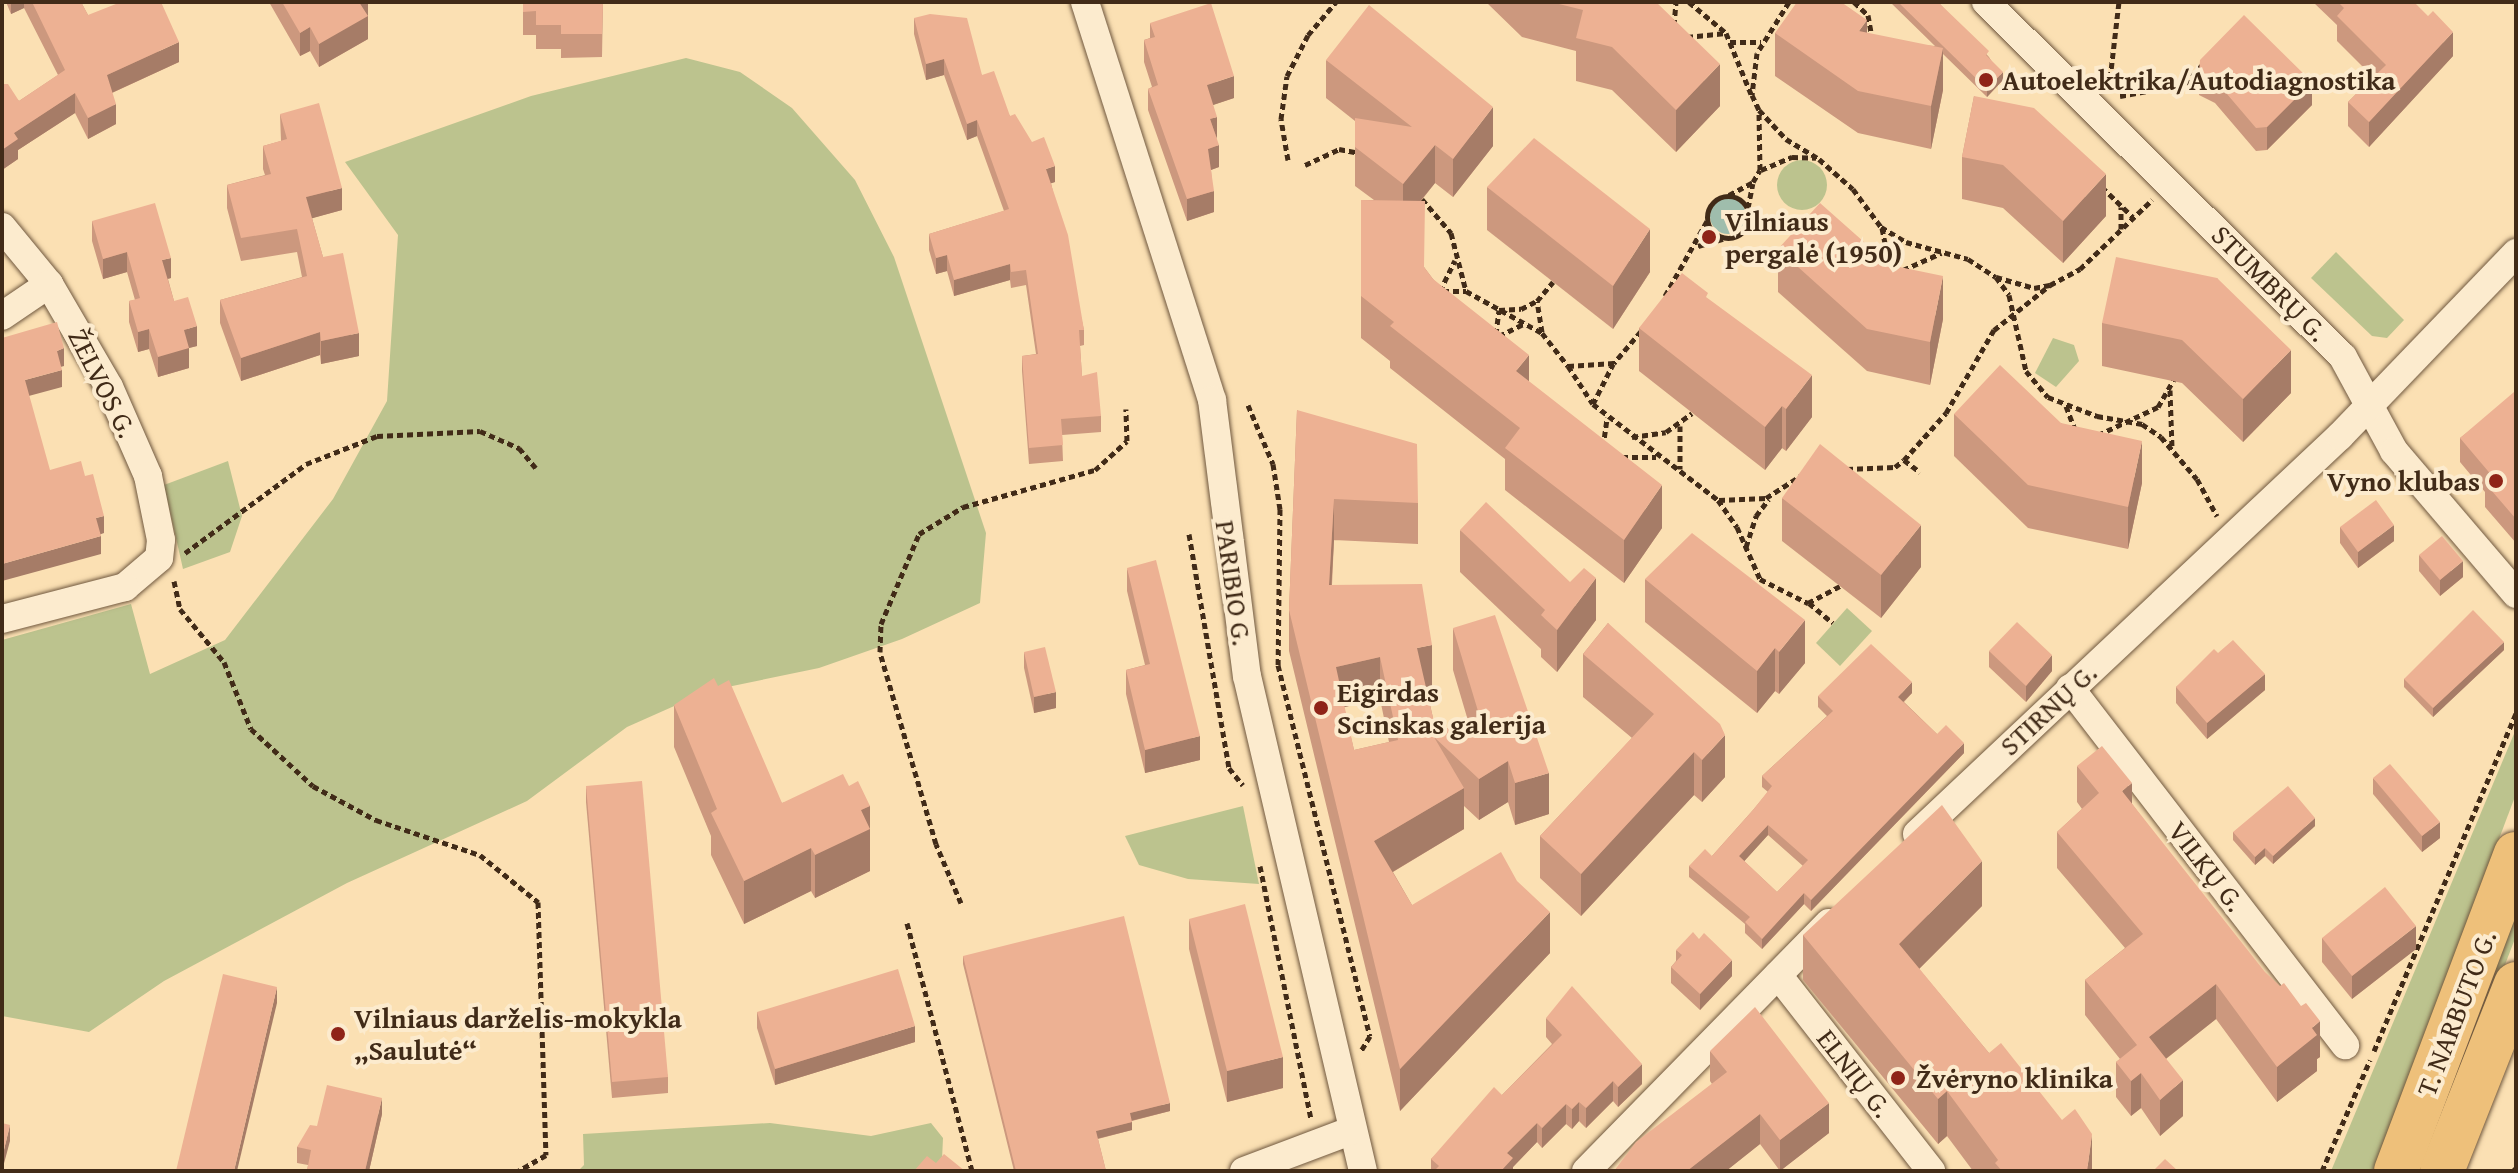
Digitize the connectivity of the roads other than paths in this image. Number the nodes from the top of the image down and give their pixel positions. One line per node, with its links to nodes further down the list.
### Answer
1 (1085, 2): 17 (street, PARIBIO G.)
2 (1986, 2): 7 (street, STUMBRŲ G.)
3 (2, 227): 5 (street, ŽELVOS G.)
4 (2516, 253): 7 (street, STIRNŲ G.)
5 (49, 284): 6 (street); 9 (street, ŽELVOS G.)
6 (2, 316)
7 (2370, 403): 8 (street, STUMBRŲ G.); 10 (street, STIRNŲ G.)
8 (2516, 594)
9 (2, 619)
10 (2070, 688): 11 (street, STIRNŲ G.); 16 (street, VILKŲ G.)
11 (1897, 854)
12 (2516, 854): 22 (main road, T. NARBUTO G.)
13 (1854, 898): 14 (street)
14 (1778, 975): 20 (street); 21 (street, ELNIŲ G.)
15 (2516, 984): 23 (main road, T. NARBUTO G.)
16 (2345, 1045)
17 (1353, 1130): 18 (street); 19 (street, PARIBIO G.)
18 (1253, 1169)
19 (1363, 1171)
20 (1586, 1171)
21 (1931, 1171)
22 (2396, 1171)
23 (2442, 1171)

